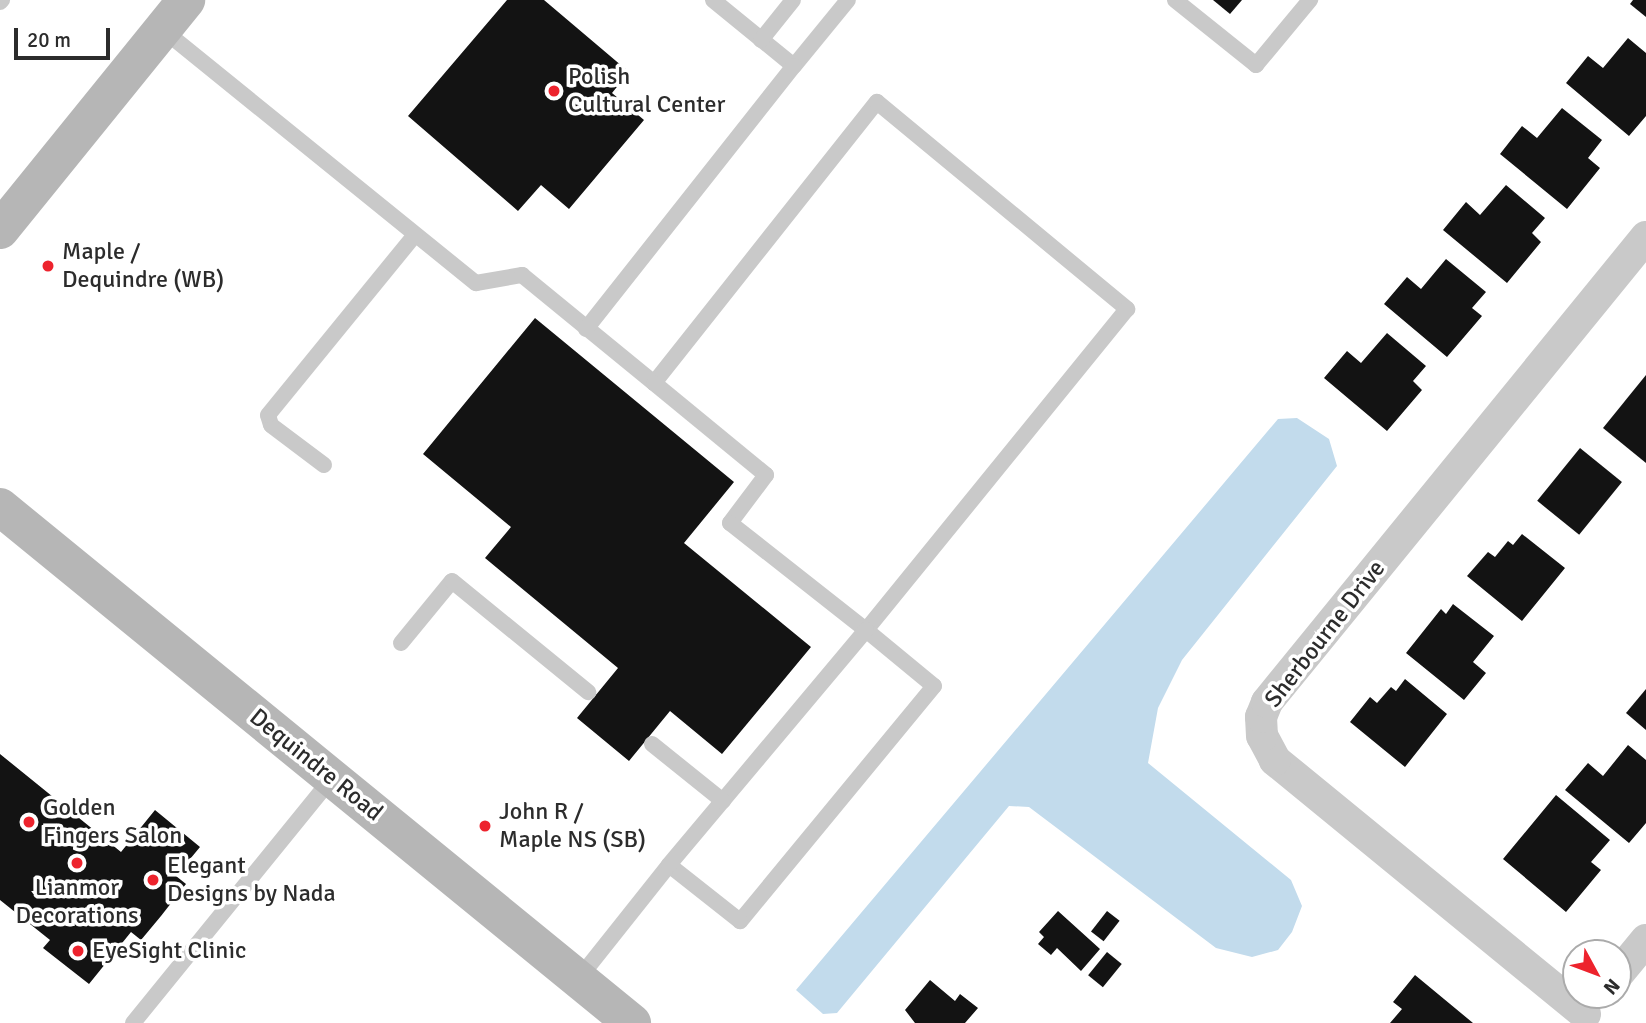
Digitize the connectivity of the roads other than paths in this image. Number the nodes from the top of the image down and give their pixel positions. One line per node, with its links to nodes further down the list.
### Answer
1 (186, 0): 7 (main road)
2 (713, 0): 8 (lane)
3 (793, 0): 8 (lane)
4 (848, 0): 9 (lane)
5 (1175, 0): 6 (lane)
6 (1310, 0)
7 (162, 29): 10 (main road); 11 (lane)
8 (761, 40): 9 (lane)
9 (794, 66): 13 (lane)
10 (0, 230)
11 (415, 235): 13 (lane); 15 (lane)
12 (1646, 236): 27 (street, Sherbourne Drive)
13 (586, 330): 14 (lane)
14 (654, 383): 17 (lane); 17 (lane)
15 (324, 466)
16 (0, 507): 21 (main road, Dequindre Road)
17 (866, 629): 22 (lane); 23 (lane)
18 (401, 643): 19 (lane)
19 (588, 692)
20 (652, 744): 22 (lane)
21 (332, 778): 26 (main road, Dequindre Road); 28 (lane)
22 (723, 801): 23 (lane)
23 (669, 865): 26 (lane)
24 (1646, 940): 25 (street)
25 (1632, 957)
26 (579, 978): 29 (main road, Dequindre Road)
27 (1588, 1011)
28 (133, 1023)
29 (632, 1023)

